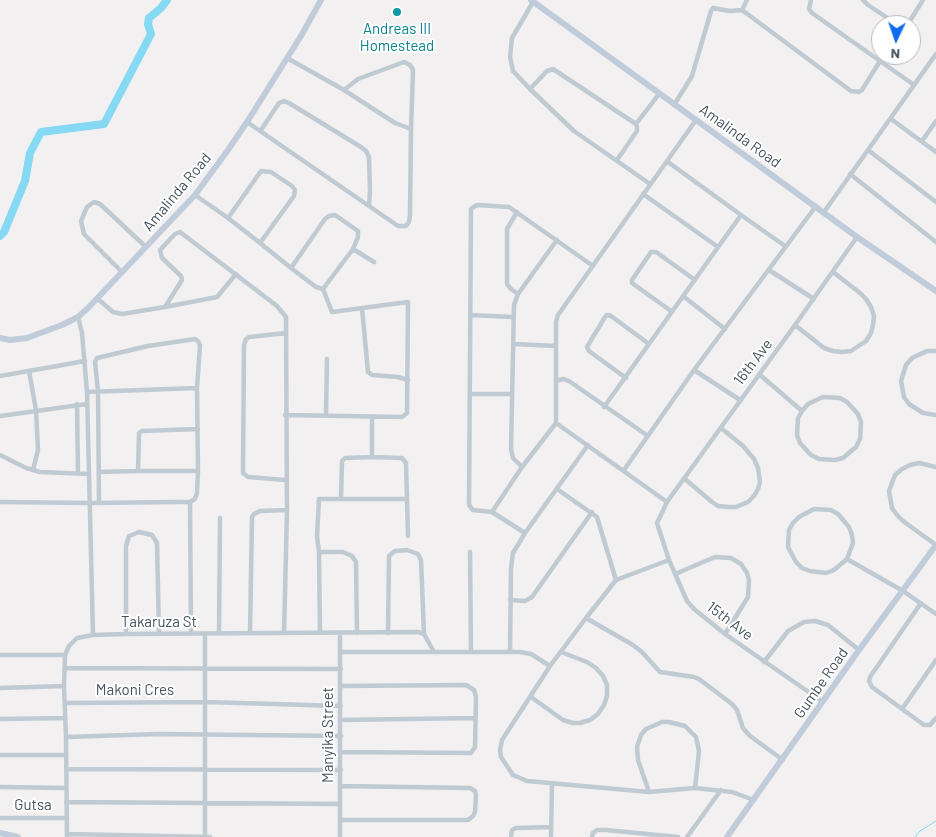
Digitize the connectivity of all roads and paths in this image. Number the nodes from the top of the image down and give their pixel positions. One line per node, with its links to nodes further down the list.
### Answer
1 (321, 0): 12 (street, Amalinda Road)
2 (747, 0): 7 (street)
3 (811, 0): 11 (street)
4 (863, 0): 8 (street)
5 (923, 0): 9 (street)
6 (532, 1): 17 (street); 18 (street, Amalinda Road)
7 (742, 10): 13 (street); 19 (street)
8 (883, 15)
9 (914, 15)
10 (936, 54): 15 (street)
11 (871, 55)
12 (287, 58): 16 (street); 23 (street, Amalinda Road)
13 (878, 65)
14 (886, 65): 15 (street)
15 (914, 85): 20 (street)
16 (344, 90): 25 (street); 25 (street)
17 (530, 90): 24 (street); 30 (street)
18 (658, 94): 19 (street, Amalinda Road); 24 (street)
19 (674, 105): 21 (street, Amalinda Road)
20 (891, 119): 27 (street); 28 (street)
21 (696, 120): 31 (street); 38 (street, Amalinda Road)
22 (936, 121): 27 (street)
23 (247, 122): 26 (street); 35 (street, Amalinda Road)
24 (636, 124): 30 (street)
25 (411, 129): 37 (street)
26 (261, 130): 37 (street); 37 (street)
27 (922, 141): 29 (street)
28 (868, 150): 32 (street); 36 (street)
29 (936, 152)
30 (617, 160): 33 (street)
31 (668, 162): 33 (street); 41 (street)
32 (850, 174): 40 (street); 46 (street)
33 (650, 184): 34 (street)
34 (643, 194): 49 (street); 52 (street)
35 (195, 195): 42 (street); 47 (street, Amalinda Road)
36 (936, 202)
37 (369, 206)
38 (816, 206): 40 (street, Amalinda Road); 48 (street)
39 (518, 212): 44 (street); 61 (street); 68 (street)
40 (824, 212): 43 (street, Amalinda Road)
41 (741, 215): 48 (street); 49 (street)
42 (228, 218): 45 (street); 45 (street)
43 (857, 237): 56 (street, 16th Ave); 60 (street, Amalinda Road)
44 (557, 240): 52 (street); 61 (street)
45 (260, 242): 53 (street)
46 (936, 242)
47 (146, 246): 55 (street, Amalinda Road); 55 (street)
48 (785, 246): 54 (street)
49 (718, 247): 58 (street)
50 (354, 249): 51 (street); 53 (street); 59 (street)
51 (374, 262)
52 (593, 266): 77 (street)
53 (291, 268): 59 (street)
54 (769, 270): 64 (street); 72 (street)
55 (122, 272): 63 (street, Amalinda Road)
56 (832, 272): 64 (street, 16th Ave); 71 (street)
57 (236, 274): 65 (street); 65 (street); 73 (street)
58 (695, 280): 62 (street); 67 (street)
59 (323, 290): 66 (street)
60 (936, 291)
61 (518, 294): 70 (street)
62 (682, 296): 67 (street); 72 (street)
63 (98, 299): 65 (street); 69 (street, Amalinda Road)
64 (814, 299): 71 (street, 16th Ave)
65 (165, 307)
66 (362, 308): 86 (street); 86 (street)
67 (671, 311): 76 (street)
68 (470, 315): 70 (street); 91 (street)
69 (78, 317): 74 (street, Amalinda Road); 80 (street)
70 (514, 317): 75 (street)
71 (795, 326): 83 (street, 16th Ave)
72 (725, 329): 81 (street)
73 (286, 333): 99 (street); 121 (street)
74 (0, 338)
75 (513, 344): 77 (street); 92 (street)
76 (649, 344): 85 (street); 85 (street)
77 (556, 346): 87 (street)
78 (936, 351): 101 (street)
79 (327, 359): 100 (street)
80 (85, 361): 82 (street); 90 (street)
81 (694, 370): 93 (street); 107 (street)
82 (29, 371): 84 (street); 97 (street)
83 (760, 375): 93 (street, 16th Ave); 98 (street)
84 (0, 376)
85 (626, 378): 96 (street)
86 (408, 380): 103 (street)
87 (556, 381): 96 (street); 104 (street)
88 (197, 388): 89 (street); 89 (street); 106 (street)
89 (98, 391): 90 (street); 117 (street)
90 (87, 392): 95 (street)
91 (471, 394): 92 (street); 131 (street)
92 (512, 394): 111 (street)
93 (740, 400): 105 (street, 16th Ave)
94 (77, 404): 95 (street); 97 (street); 118 (street)
95 (87, 404): 119 (street)
96 (604, 406): 107 (street)
97 (36, 410): 102 (street); 113 (street)
98 (802, 410): 98 (street)
99 (285, 415): 100 (street); 121 (street)
100 (326, 415): 103 (street)
101 (936, 415)
102 (0, 416)
103 (372, 417): 110 (street)
104 (556, 423): 108 (street); 111 (street)
105 (721, 428): 120 (street, 16th Ave); 120 (street)
106 (198, 429): 115 (street); 116 (street)
107 (648, 436): 114 (street)
108 (588, 445): 114 (street); 122 (street)
109 (0, 455): 113 (street)
110 (372, 457): 123 (street); 124 (street)
111 (522, 467): 131 (street)
112 (936, 467): 136 (street)
113 (33, 470): 118 (street)
114 (624, 470): 128 (street)
115 (138, 471): 116 (street); 117 (street)
116 (198, 471): 127 (street)
117 (99, 472): 126 (street)
118 (78, 474): 119 (street)
119 (89, 474): 129 (street)
120 (685, 479): 128 (street, 16th Ave)
121 (285, 480): 130 (street)
122 (557, 489): 132 (street); 134 (street)
123 (341, 498): 124 (street); 137 (street)
124 (406, 499): 135 (street)
125 (0, 502): 129 (street)
126 (99, 502): 127 (street); 129 (street)
127 (190, 502): 156 (street)
128 (667, 502): 140 (street, 15th Ave)
129 (91, 503): 161 (street)
130 (287, 510): 149 (street); 150 (street)
131 (492, 512): 134 (street)
132 (592, 512): 142 (street); 144 (street)
133 (220, 518): 148 (street)
134 (525, 533): 144 (street)
135 (408, 536)
136 (936, 545): 143 (street, Gumbe Road)
137 (319, 552): 152 (street); 158 (street)
138 (470, 552): 165 (street)
139 (847, 559): 139 (street); 143 (street)
140 (669, 560): 141 (street, 15th Ave); 142 (street)
141 (675, 574): 160 (street, 15th Ave); 160 (street)
142 (616, 580): 147 (street)
143 (903, 590): 145 (street); 162 (street, Gumbe Road)
144 (510, 600): 166 (street)
145 (921, 603): 146 (street); 184 (street)
146 (936, 614)
147 (586, 618): 167 (street); 196 (street)
148 (219, 633): 149 (street, Takaruza St); 157 (street, Takaruza St)
149 (250, 633): 150 (street, Takaruza St)
150 (284, 633): 158 (street, Takaruza St)
151 (340, 633): 152 (street, Takaruza St); 158 (street, Takaruza St); 163 (street, Manyika Street)
152 (357, 633): 153 (street, Takaruza St)
153 (388, 633): 159 (street, Takaruza St); 159 (street)
154 (126, 634): 155 (street, Takaruza St); 155 (street); 161 (street, Takaruza St)
155 (159, 634): 156 (street, Takaruza St)
156 (191, 634): 157 (street, Takaruza St)
157 (205, 634): 174 (street)
158 (320, 634)
159 (424, 634): 164 (street)
160 (725, 634): 171 (street, 15th Ave)
161 (93, 635): 169 (street, Takaruza St)
162 (858, 650): 171 (street); 181 (street, Gumbe Road)
163 (340, 652): 164 (street); 175 (street, Manyika Street)
164 (434, 652): 165 (street)
165 (471, 652): 166 (street)
166 (510, 652): 172 (street)
167 (561, 652): 172 (street); 179 (street)
168 (0, 655): 169 (street)
169 (65, 655): 173 (street)
170 (936, 660): 184 (street)
171 (764, 662): 181 (street, 15th Ave)
172 (550, 666): 179 (street)
173 (65, 668): 174 (street, Makoni Cres); 176 (street)
174 (205, 668): 175 (street, Makoni Cres); 180 (street)
175 (341, 669): 177 (street, Manyika Street)
176 (64, 686): 178 (street); 182 (street)
177 (341, 686): 183 (street, Manyika Street); 186 (street)
178 (0, 688)
179 (531, 696): 200 (street)
180 (206, 702): 182 (street, Makoni Cres); 183 (street, Makoni Cres); 190 (street)
181 (822, 702): 196 (street, Gumbe Road)
182 (64, 703): 185 (street)
183 (341, 706): 189 (street, Manyika Street)
184 (902, 709): 187 (street)
185 (65, 718): 188 (street); 192 (street)
186 (475, 718): 189 (street); 193 (street)
187 (936, 718)
188 (0, 719)
189 (341, 720): 191 (street, Manyika Street)
190 (204, 735): 191 (street); 192 (street); 198 (street)
191 (341, 736): 193 (street, Manyika Street)
192 (66, 737): 195 (street)
193 (341, 752): 199 (street, Manyika Street)
194 (0, 755): 195 (street)
195 (66, 755): 197 (street)
196 (783, 760): 207 (street, Gumbe Road)
197 (66, 769): 198 (street); 203 (street)
198 (205, 769): 199 (street); 209 (street)
199 (341, 770): 201 (street, Manyika Street)
200 (552, 783): 206 (street); 214 (street)
201 (341, 786): 210 (street, Manyika Street); 213 (street)
202 (0, 787): 203 (street)
203 (66, 788): 208 (street)
204 (695, 788): 205 (street); 206 (street); 206 (street)
205 (721, 790): 207 (street); 225 (street)
206 (649, 792)
207 (754, 800): 226 (street, Gumbe Road)
208 (66, 802): 209 (street); 212 (street)
209 (205, 804): 210 (street); 218 (street)
210 (340, 804): 213 (street, Manyika Street)
211 (0, 818): 212 (street, Gutsa)
212 (66, 818): 216 (street)
213 (340, 820): 220 (street, Manyika Street)
214 (551, 827): 221 (street); 222 (street)
215 (0, 833): 217 (street)
216 (67, 836): 218 (street)
217 (18, 837)
218 (205, 837): 219 (street)
219 (210, 837)
220 (340, 837)
221 (511, 837)
222 (551, 837)
223 (592, 837): 224 (street)
224 (678, 837)
225 (687, 837)
226 (728, 837)

